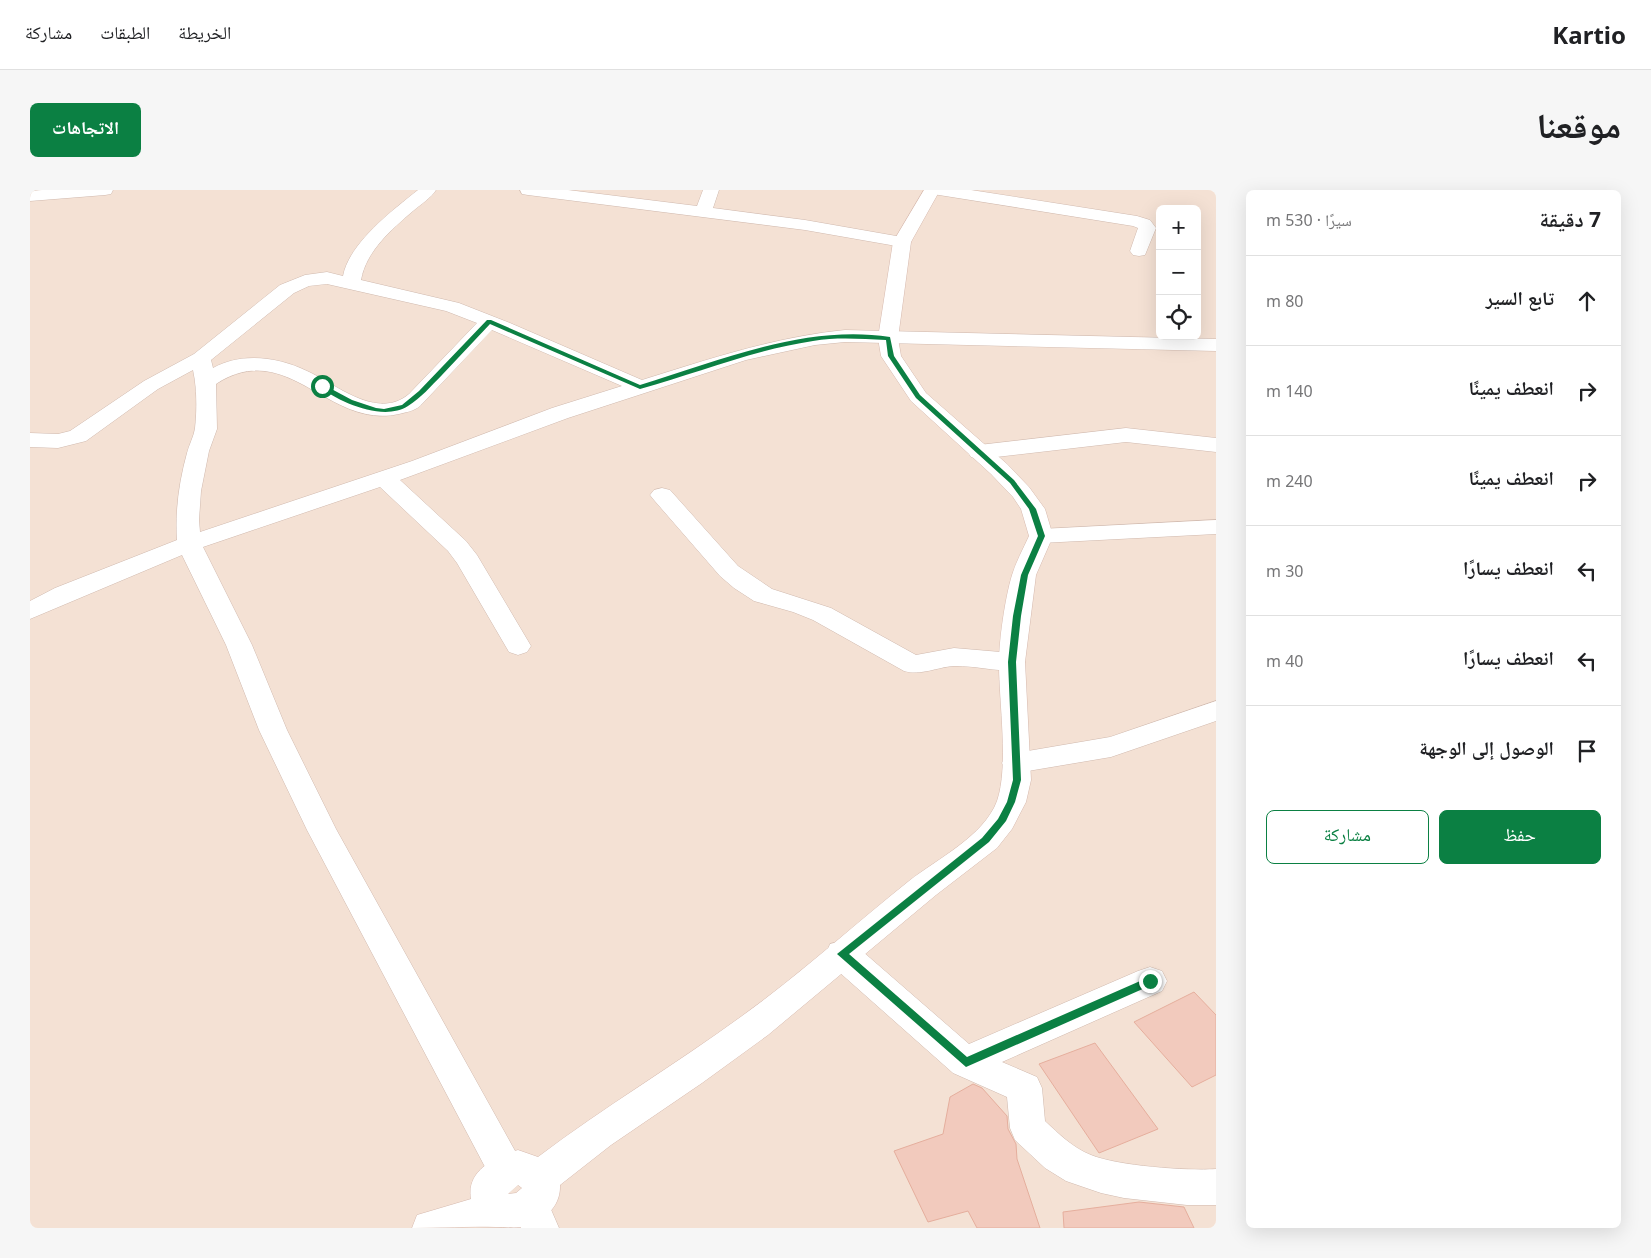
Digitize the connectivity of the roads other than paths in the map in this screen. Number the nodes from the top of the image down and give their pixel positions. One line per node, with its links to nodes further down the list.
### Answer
1 (104, 190): 7 (street)
2 (428, 190): 11 (street)
3 (528, 190): 8 (street)
4 (711, 190): 8 (street)
5 (932, 190): 9 (street)
6 (939, 190): 10 (street)
7 (30, 196)
8 (703, 212): 9 (street)
9 (902, 242): 13 (street)
10 (1139, 251)
11 (351, 282): 12 (street); 15 (street)
12 (489, 322): 16 (street); 17 (street)
13 (888, 338): 14 (street); 17 (street); 20 (street)
14 (1216, 344)
15 (201, 358): 16 (street); 18 (street)
16 (206, 382): 25 (street)
17 (640, 387): 21 (street)
18 (30, 440)
19 (1216, 445): 20 (street)
20 (978, 452): 24 (street)
21 (384, 478): 25 (street); 27 (street)
22 (662, 496): 28 (street)
23 (1216, 527): 24 (street)
24 (1041, 536): 28 (street)
25 (189, 544): 26 (street); 35 (street)
26 (30, 612)
27 (518, 646)
28 (1012, 662): 30 (street)
29 (1216, 711): 30 (street)
30 (1016, 763): 31 (street)
31 (842, 954): 33 (street); 35 (street)
32 (1150, 981): 33 (street)
33 (966, 1062): 34 (street)
34 (1216, 1187)
35 (530, 1197): 36 (street)
36 (431, 1228)

